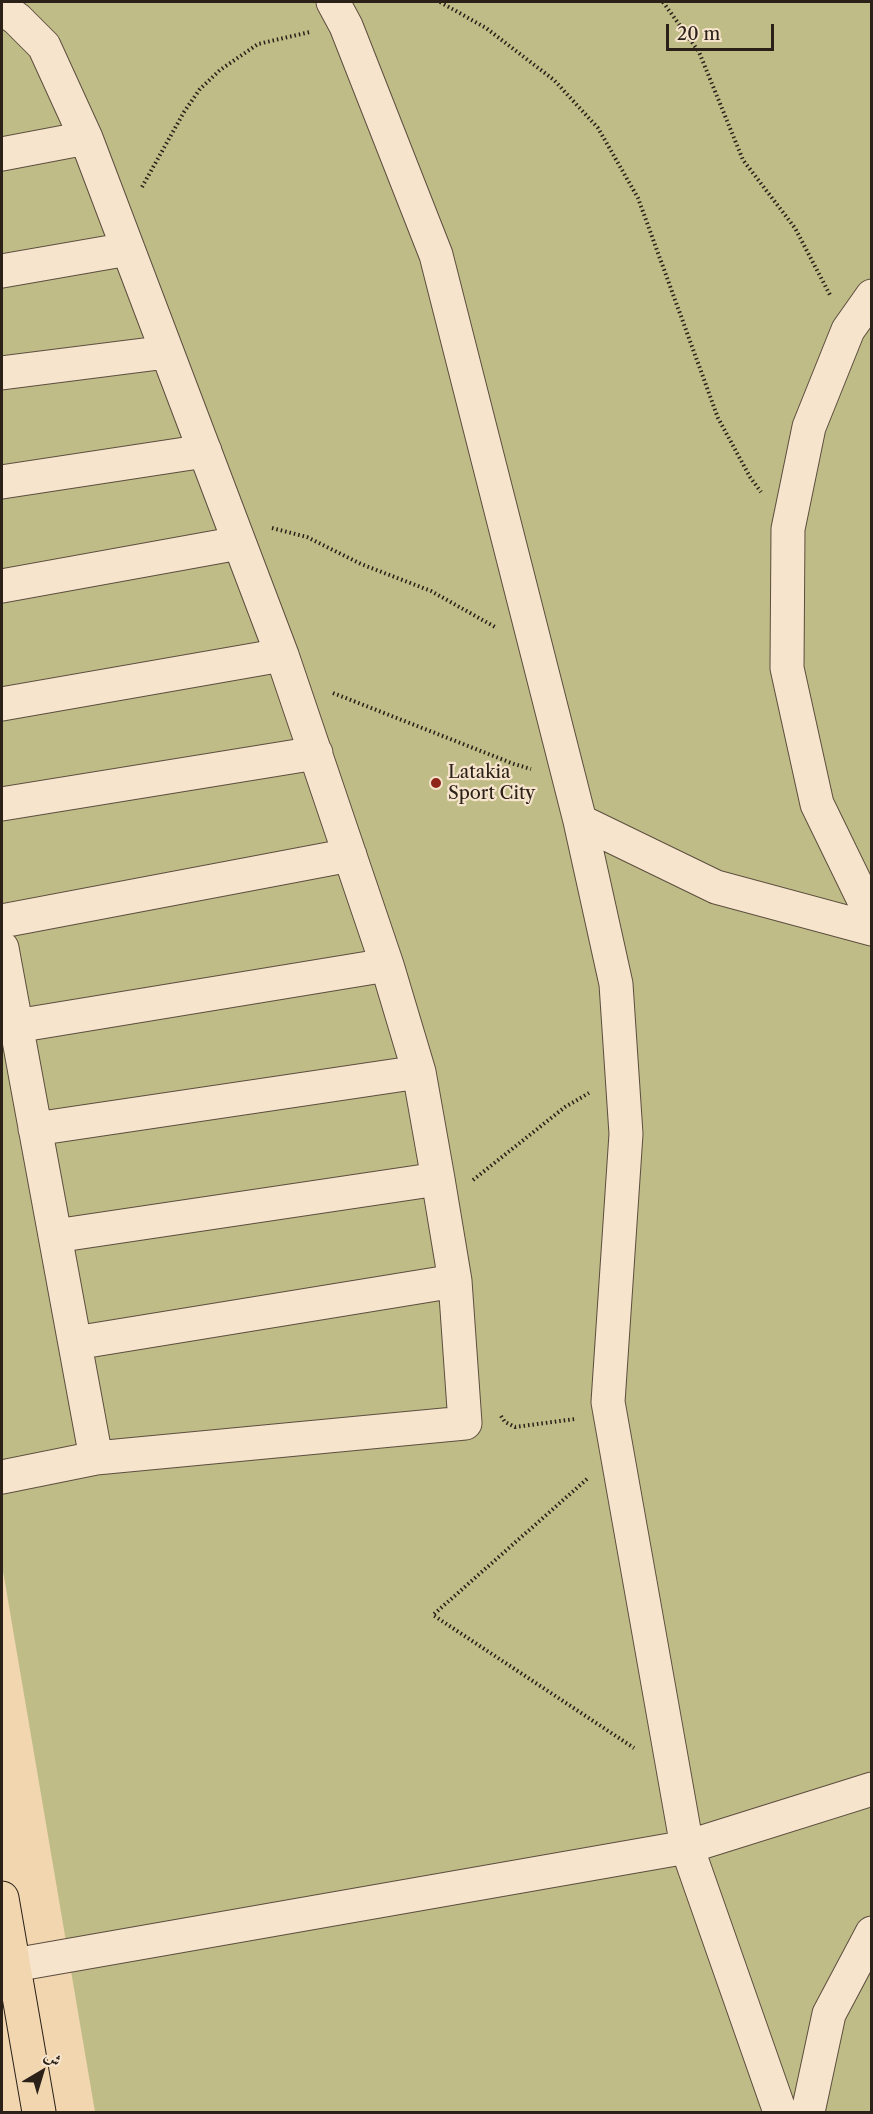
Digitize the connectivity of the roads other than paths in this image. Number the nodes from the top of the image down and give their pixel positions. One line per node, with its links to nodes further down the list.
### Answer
1 (2, 8): 3 (lane)
2 (339, 14): 18 (lane)
3 (86, 138): 4 (lane); 5 (lane)
4 (2, 154)
5 (128, 249): 6 (lane); 8 (lane)
6 (2, 271)
7 (872, 296): 20 (lane)
8 (167, 352): 9 (lane); 10 (lane)
9 (2, 373)
10 (205, 451): 11 (lane); 12 (lane)
11 (2, 482)
12 (252, 535): 13 (lane); 14 (lane)
13 (2, 586)
14 (282, 656): 15 (lane); 16 (lane)
15 (2, 704)
16 (316, 753): 17 (lane); 19 (lane)
17 (2, 804)
18 (580, 821): 22 (lane); 35 (lane)
19 (350, 855): 21 (lane); 24 (lane)
20 (872, 917)
21 (2, 921)
22 (872, 928)
23 (2, 948): 25 (lane)
24 (387, 964): 25 (lane); 26 (lane)
25 (16, 1026): 27 (lane)
26 (419, 1072): 27 (lane); 28 (lane)
27 (35, 1129): 29 (lane)
28 (438, 1179): 29 (lane); 30 (lane)
29 (55, 1236): 31 (lane)
30 (455, 1281): 31 (lane); 32 (lane)
31 (75, 1343): 32 (lane)
32 (96, 1458): 33 (lane)
33 (2, 1477)
34 (872, 1789): 35 (lane)
35 (687, 1847): 38 (lane); 40 (lane)
36 (2, 1898): 38 (main road)
37 (872, 1933): 41 (lane)
38 (14, 1965): 39 (main road)
39 (39, 2112)
40 (780, 2112)
41 (808, 2112)

